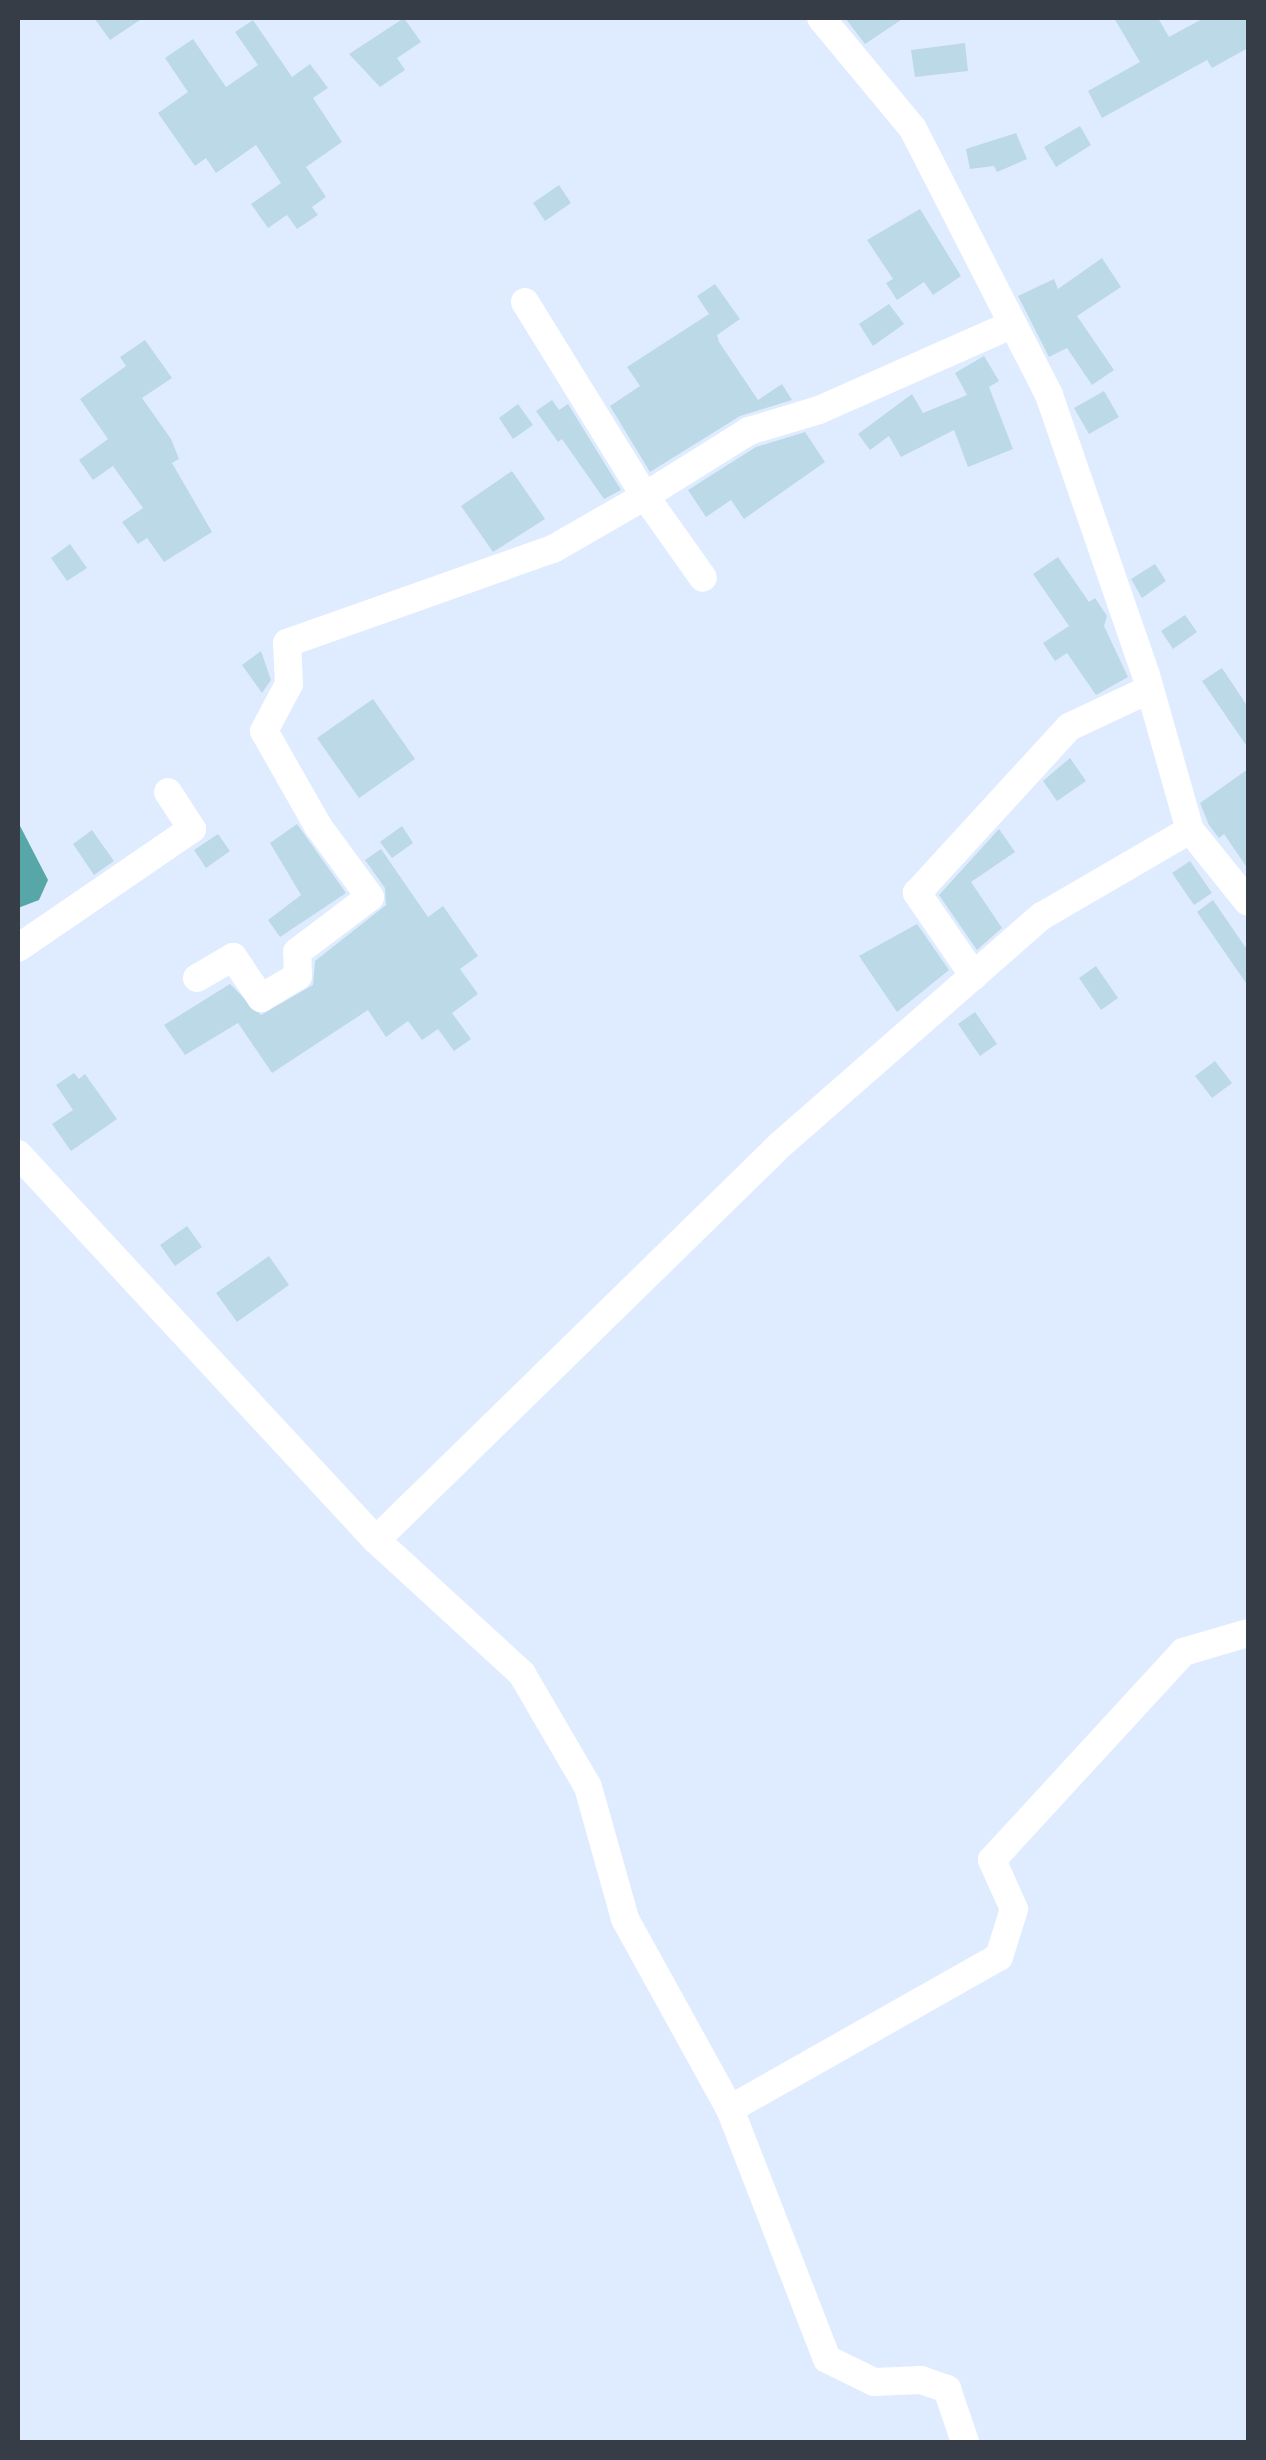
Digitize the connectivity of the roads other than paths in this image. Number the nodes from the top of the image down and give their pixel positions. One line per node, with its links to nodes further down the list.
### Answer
1 (821, 18): 3 (street)
2 (524, 302): 4 (street)
3 (1013, 324): 4 (street); 6 (street)
4 (645, 496): 5 (street); 12 (street)
5 (702, 578)
6 (1150, 689): 8 (street); 11 (street)
7 (168, 792): 10 (street)
8 (1190, 830): 9 (street); 11 (street)
9 (1248, 902)
10 (18, 948)
11 (974, 976): 14 (street)
12 (198, 978)
13 (18, 1154): 14 (street)
14 (376, 1540): 16 (street)
15 (1248, 1634): 16 (street)
16 (730, 2109): 17 (street)
17 (965, 2442)

